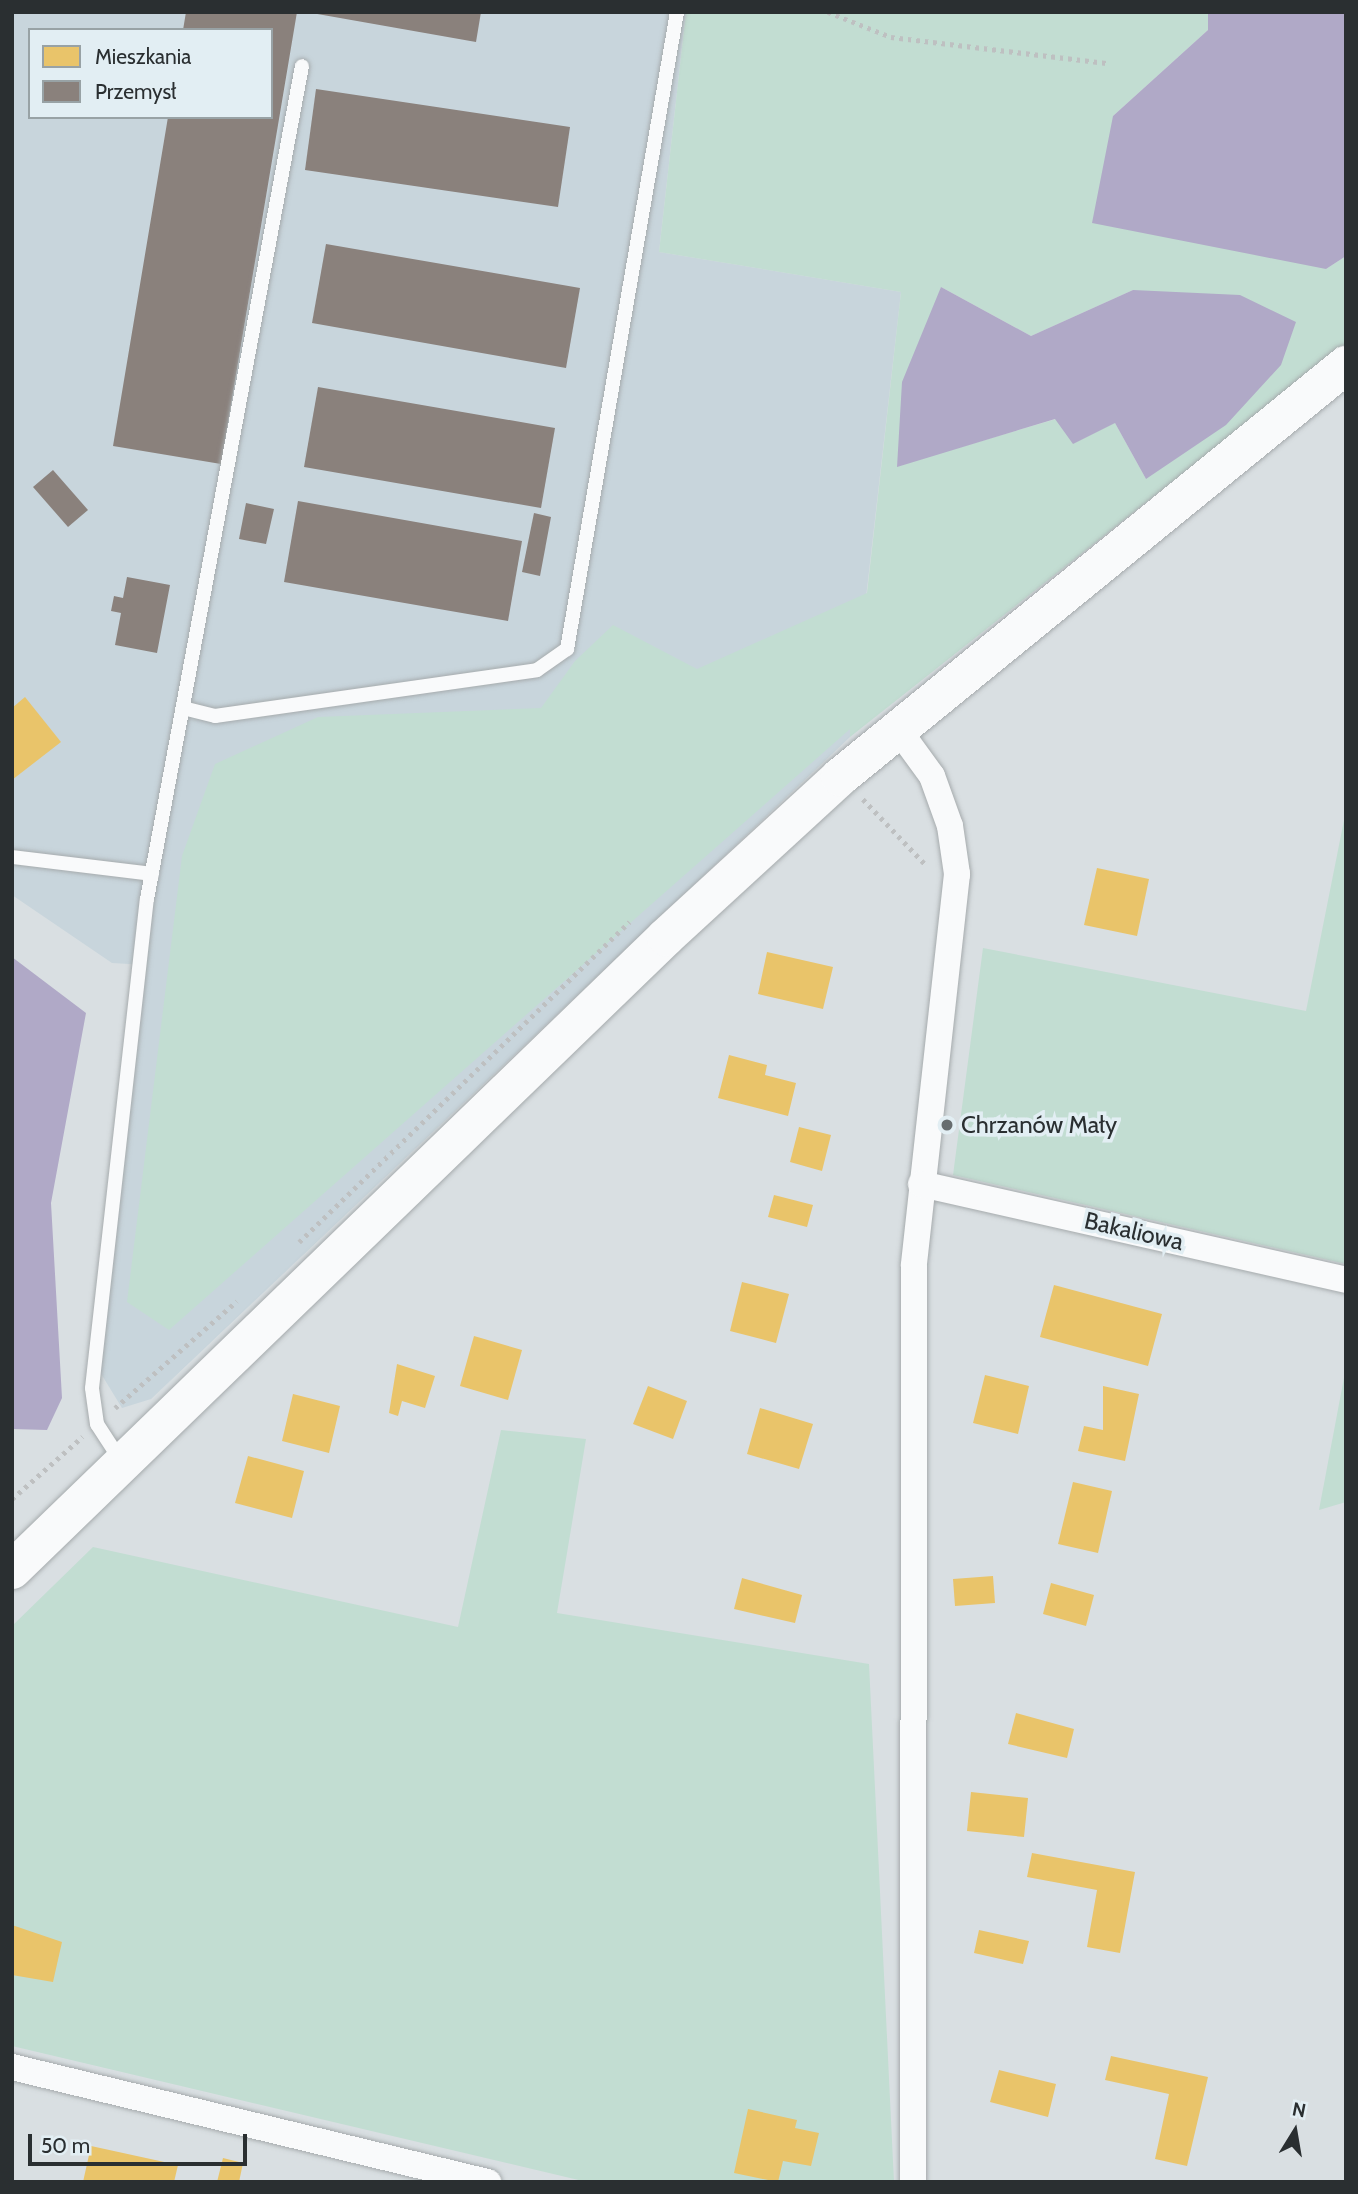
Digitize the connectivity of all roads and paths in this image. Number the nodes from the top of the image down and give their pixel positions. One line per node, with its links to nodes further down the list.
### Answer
1 (677, 12): 6 (lane)
2 (828, 12): 3 (path)
3 (1106, 63)
4 (302, 66): 6 (lane)
5 (1346, 365): 7 (street)
6 (187, 709): 10 (lane)
7 (900, 732): 11 (street); 18 (street)
8 (854, 790): 11 (path)
9 (12, 857): 10 (lane)
10 (152, 874): 17 (lane)
11 (957, 874): 13 (street)
12 (635, 917): 14 (path)
13 (921, 1184): 15 (street, Bakaliowa); 23 (street)
14 (292, 1248)
15 (1346, 1280)
16 (243, 1296): 17 (path)
17 (97, 1424): 18 (lane); 19 (path)
18 (122, 1462): 20 (street)
19 (12, 1499)
20 (12, 1570)
21 (12, 2067): 22 (street)
22 (488, 2182)
23 (913, 2182)

